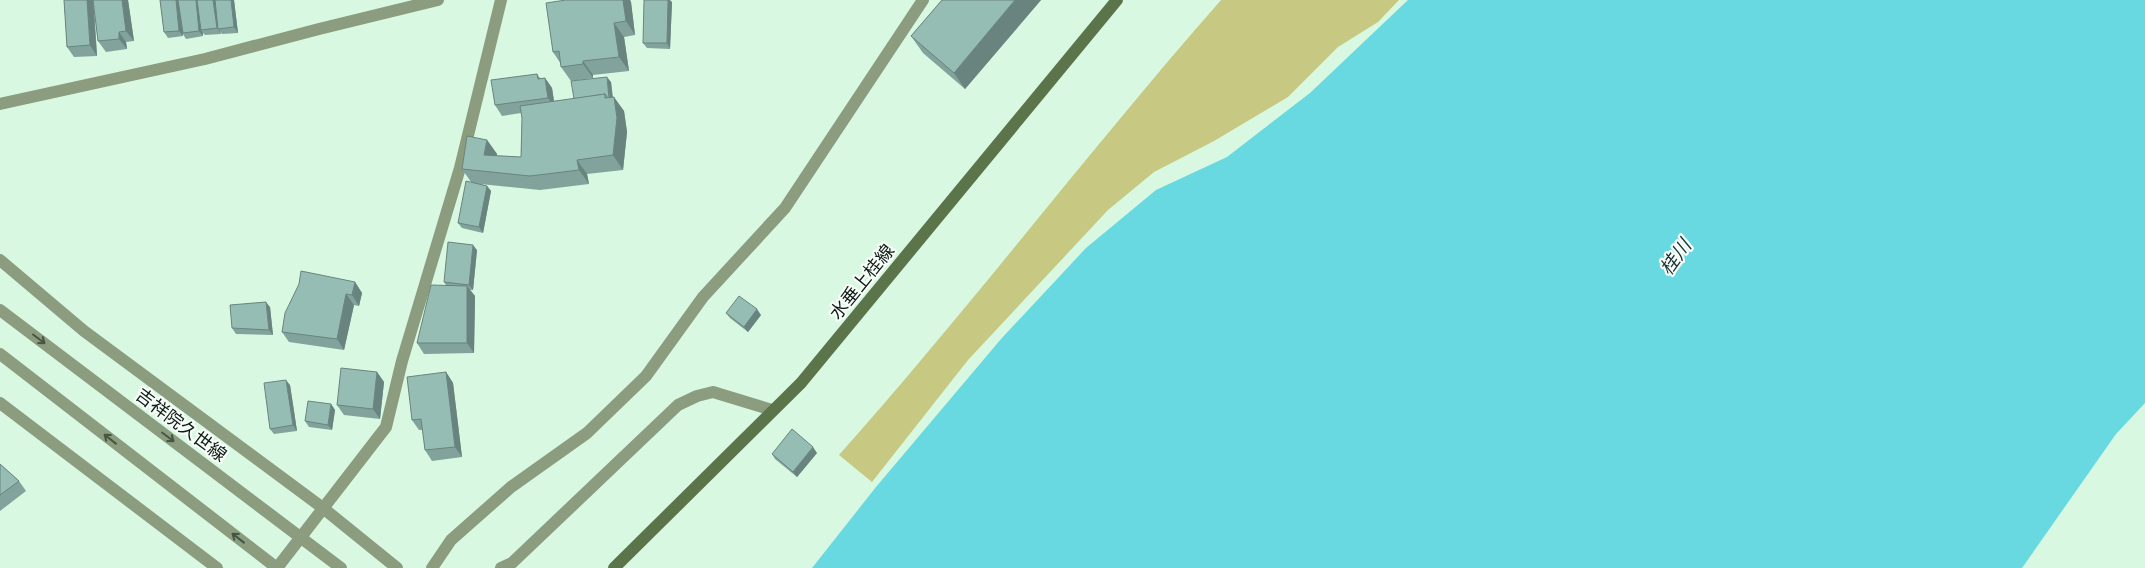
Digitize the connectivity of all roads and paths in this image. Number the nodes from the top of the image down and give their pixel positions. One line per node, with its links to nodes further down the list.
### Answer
1 (438, 0): 5 (street)
2 (501, 0): 11 (street)
3 (923, 0): 16 (street)
4 (1117, 0): 10 (main road, 水垂上桂線)
5 (0, 104)
6 (0, 260): 11 (street)
7 (0, 310): 14 (street, 吉祥院久世線, one-way to 14, bridge)
8 (0, 354): 13 (street, one-way to 8, bridge)
9 (0, 403): 12 (street)
10 (772, 410): 17 (street); 18 (main road, 水垂上桂線)
11 (323, 508): 13 (street); 15 (street)
12 (217, 568)
13 (277, 568)
14 (341, 568)
15 (397, 568)
16 (432, 568)
17 (501, 568)
18 (614, 568)

